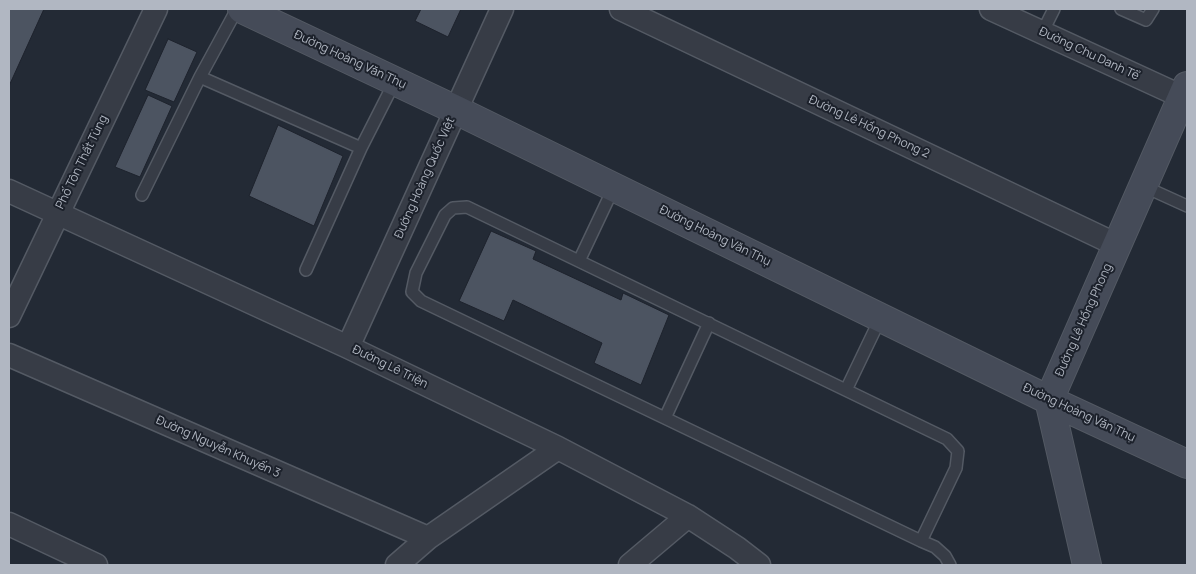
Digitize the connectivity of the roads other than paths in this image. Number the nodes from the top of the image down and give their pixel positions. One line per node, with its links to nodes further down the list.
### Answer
1 (156, 9): 21 (street, Phố Tôn Thất Tùng)
2 (238, 9): 11 (lane)
3 (242, 9): 12 (street, Đường Hoàng Văn Thụ)
4 (502, 9): 14 (street, Đường Hoàng Quốc Việt)
5 (621, 9): 22 (street, Đường Lê Hồng Phong 2)
6 (991, 9): 10 (street, Đường Chu Danh Tể)
7 (1054, 9): 10 (lane)
8 (1121, 9): 9 (lane)
9 (1153, 9)
10 (1042, 33): 13 (street, Đường Chu Danh Tể)
11 (200, 77): 15 (lane); 19 (lane)
12 (395, 81): 14 (street, Đường Hoàng Văn Thụ); 15 (lane)
13 (1186, 94): 16 (street, Đường Lê Hồng Phong)
14 (456, 110): 17 (street, Đường Hoàng Văn Thụ); 28 (street, Đường Hoàng Quốc Việt)
15 (361, 148): 24 (lane)
16 (1143, 186): 20 (lane); 22 (street, Đường Lê Hồng Phong)
17 (614, 188): 23 (lane); 26 (street, Đường Hoàng Văn Thụ)
18 (9, 192): 21 (street, Đường Lê Triện)
19 (142, 196)
20 (1187, 206)
21 (57, 214): 25 (street, Phố Tôn Thất Tùng); 28 (street, Đường Lê Triện)
22 (1117, 245): 31 (street, Đường Lê Hồng Phong)
23 (579, 261): 27 (lane); 32 (lane)
24 (306, 270)
25 (9, 316)
26 (880, 317): 30 (lane); 31 (street, Đường Hoàng Văn Thụ)
27 (708, 323): 30 (lane); 32 (lane)
28 (348, 347): 33 (street, Đường Lê Triện)
29 (9, 356): 37 (street, Đường Nguyễn Khuyến 3)
30 (846, 390): 38 (lane)
31 (1050, 400): 34 (street, Đường Hoàng Văn Thụ); 44 (street)
32 (665, 418): 38 (lane)
33 (558, 448): 35 (street, Đường Lê Triện); 37 (street)
34 (1187, 464)
35 (688, 516): 41 (street); 42 (street, Đường Lê Triện)
36 (9, 524): 39 (street)
37 (428, 538): 40 (street)
38 (921, 541): 43 (lane)
39 (96, 565)
40 (397, 565)
41 (630, 565)
42 (760, 565)
43 (950, 565)
44 (1087, 565)

